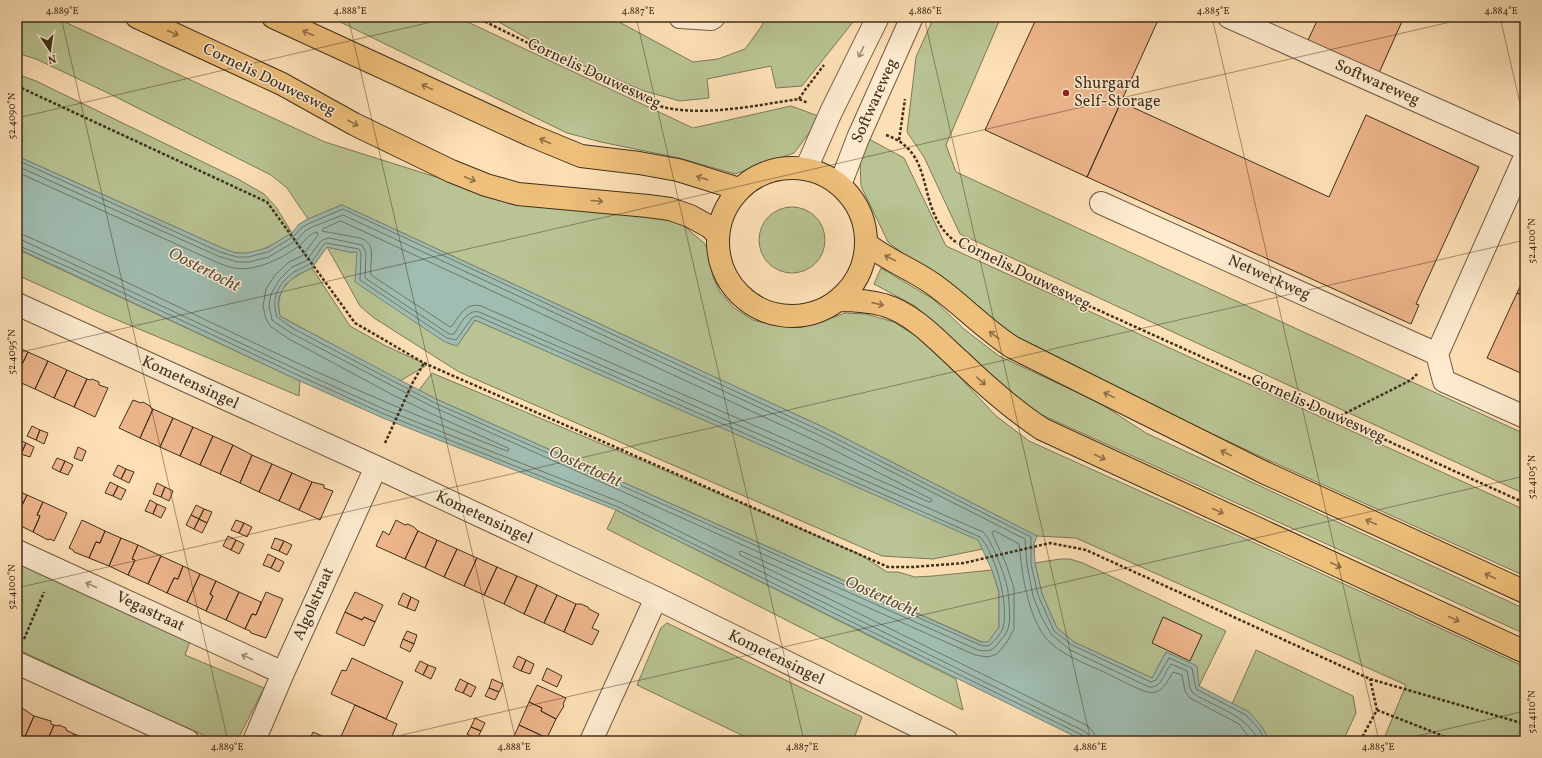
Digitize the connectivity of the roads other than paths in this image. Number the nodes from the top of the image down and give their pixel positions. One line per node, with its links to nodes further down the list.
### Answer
1 (137, 17): 14 (main road, Cornelis Douwesweg, one-way to 14)
2 (273, 17): 12 (main road, one-way to 2)
3 (680, 17): 7 (street)
4 (878, 17): 10 (street, Softwareweg, one-way to 10)
5 (912, 17): 11 (street, Softwareweg)
6 (1229, 17): 8 (street, Softwareweg)
7 (713, 18)
8 (1525, 149)
9 (1525, 157): 18 (street)
10 (806, 169): 11 (main road); 12 (main road)
11 (840, 185): 15 (main road)
12 (739, 189): 14 (main road)
13 (1101, 203): 18 (street, Netwerkweg)
14 (718, 234): 16 (main road)
15 (867, 244): 16 (main road); 22 (main road, one-way to 15)
16 (839, 300): 24 (main road, one-way to 24)
17 (17, 304): 20 (street, Kometensingel)
18 (1437, 354): 19 (street)
19 (1525, 417)
20 (376, 468): 23 (street, Kometensingel); 26 (street, Algolstraat)
21 (17, 551): 26 (street, Vegastraat, one-way to 21)
22 (1525, 592)
23 (656, 598): 29 (street); 30 (street, Kometensingel)
24 (1525, 652)
25 (17, 663): 27 (street)
26 (283, 674): 28 (street, Algolstraat)
27 (188, 741)
28 (254, 741)
29 (591, 741)
30 (947, 741)

